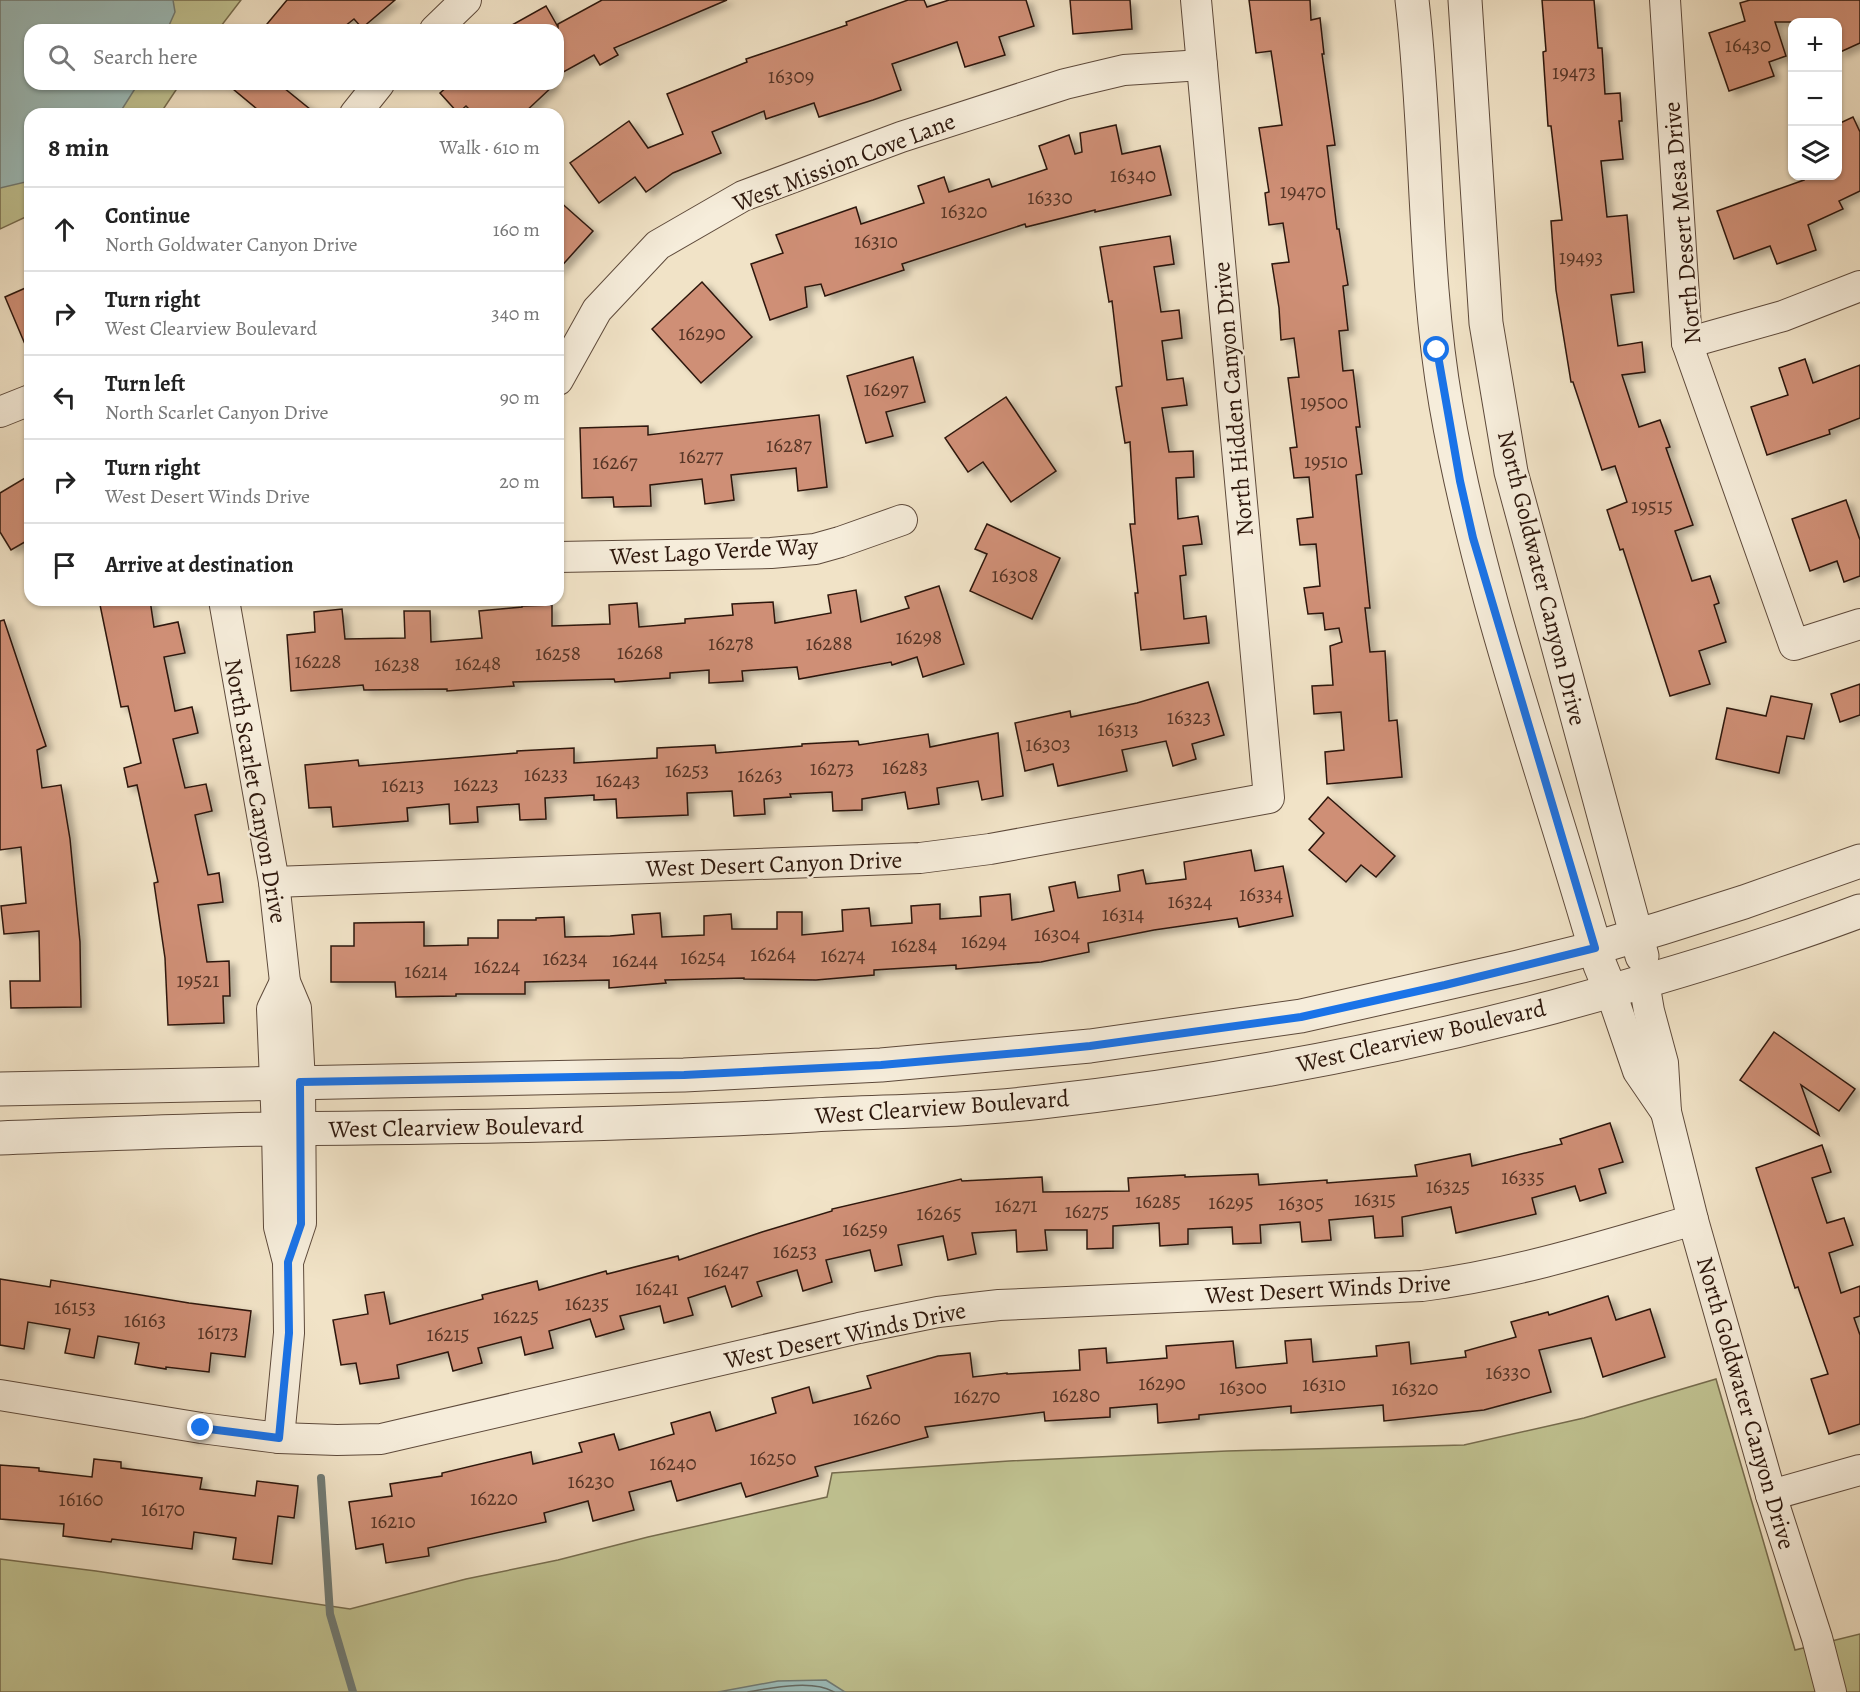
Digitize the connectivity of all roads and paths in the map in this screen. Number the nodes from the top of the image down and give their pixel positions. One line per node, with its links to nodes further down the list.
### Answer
1 (466, 0): 6 (street)
2 (1196, 0): 7 (street, North Hidden Canyon Drive)
3 (1413, 0): 24 (street, North Goldwater Canyon Drive)
4 (1465, 0): 23 (street, North Goldwater Canyon Drive)
5 (1665, 0): 11 (street, North Desert Mesa Drive)
6 (441, 24)
7 (1202, 65): 12 (street, West Mission Cove Lane); 19 (street, North Hidden Canyon Drive)
8 (374, 90): 9 (street)
9 (360, 108)
10 (1860, 286): 11 (street)
11 (1687, 343): 18 (street, North Desert Mesa Drive)
12 (564, 369)
13 (24, 402): 14 (street)
14 (0, 412)
15 (902, 519): 16 (street, West Lago Verde Way)
16 (564, 557)
17 (225, 606): 21 (street, North Scarlet Canyon Drive)
18 (1860, 624)
19 (1269, 798): 21 (street, West Desert Canyon Drive)
20 (1860, 861): 23 (street, West Clearview Boulevard)
21 (274, 882): 27 (street, North Scarlet Canyon Drive)
22 (1860, 911): 25 (street, West Clearview Boulevard)
23 (1638, 935): 24 (street, West Clearview Boulevard); 25 (street, North Goldwater Canyon Drive)
24 (1595, 948): 26 (street, North Goldwater Canyon Drive); 27 (street, West Clearview Boulevard)
25 (1644, 982): 26 (street, West Clearview Boulevard); 29 (street, North Goldwater Canyon Drive)
26 (1611, 992): 29 (street, North Goldwater Canyon Drive); 30 (street, West Clearview Boulevard)
27 (288, 1082): 28 (street, West Clearview Boulevard); 30 (street, North Scarlet Canyon Drive)
28 (0, 1089)
29 (1666, 1112): 32 (street, North Goldwater Canyon Drive)
30 (289, 1130): 31 (street, West Clearview Boulevard); 34 (street, North Scarlet Canyon Drive)
31 (0, 1138)
32 (1694, 1220): 34 (street, West Desert Winds Drive); 36 (street, North Goldwater Canyon Drive)
33 (0, 1395): 34 (street, West Desert Winds Drive)
34 (279, 1438)
35 (1860, 1470): 36 (street)
36 (1771, 1495): 37 (street, North Goldwater Canyon Drive)
37 (1831, 1692)

